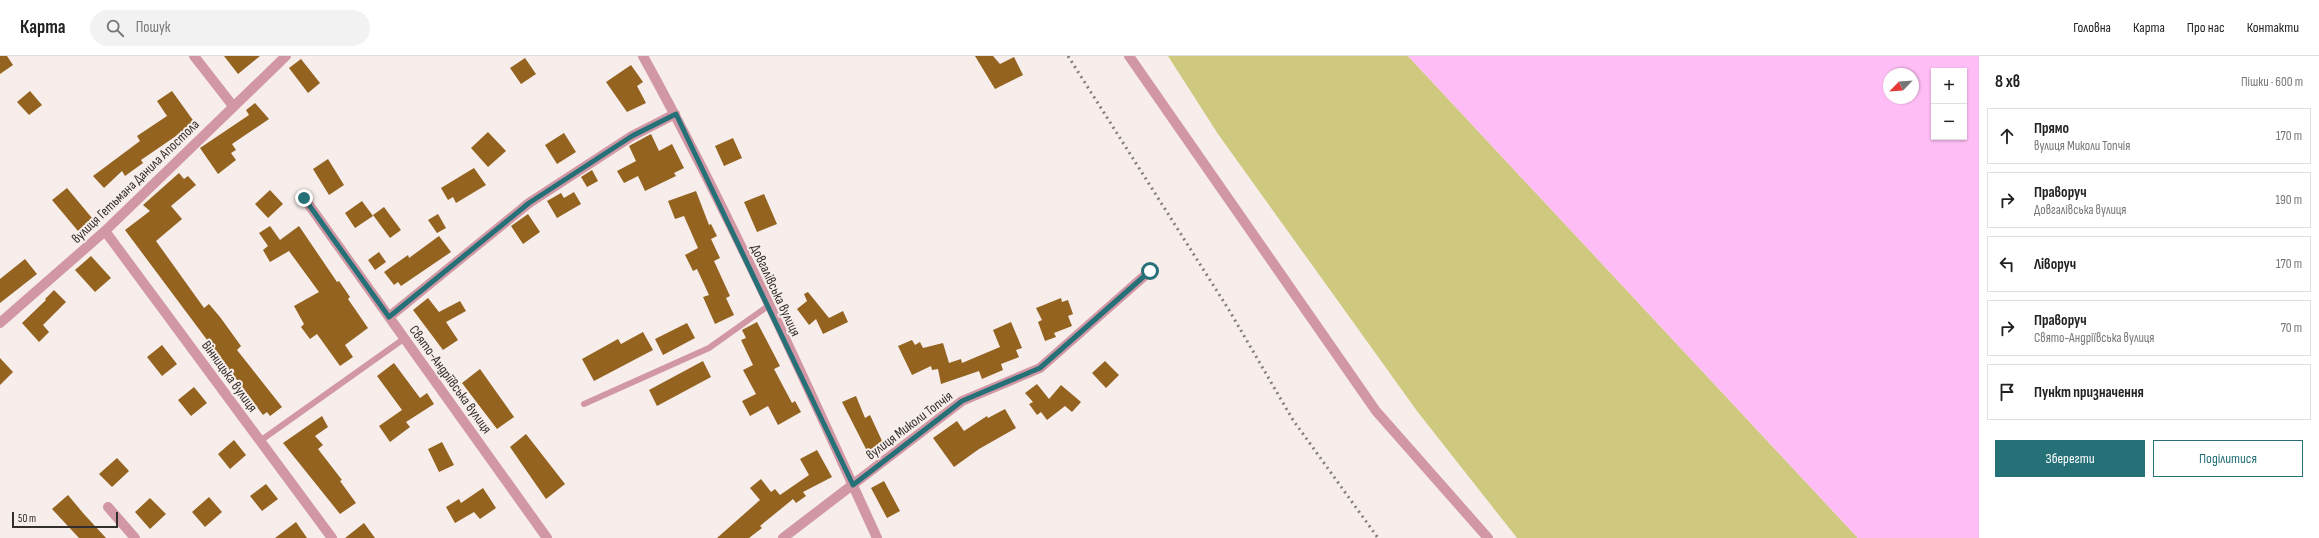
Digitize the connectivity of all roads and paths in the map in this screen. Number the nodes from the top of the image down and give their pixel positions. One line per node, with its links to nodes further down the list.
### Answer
1 (194, 56): 5 (street)
2 (286, 56): 5 (street, вулиця Гетьмана Данила Апостола)
3 (643, 56): 6 (street, Довгалівська вулиця)
4 (1129, 56): 23 (street)
5 (233, 106): 8 (street, вулиця Гетьмана Данила Апостола)
6 (676, 114): 10 (street, Довгалівська вулиця); 11 (street)
7 (304, 198): 11 (street, Свято-Андріївська вулиця)
8 (105, 231): 12 (street, вулиця Гетьмана Данила Апостола); 15 (street, Вінницька вулиця)
9 (1150, 271): 16 (street, вулиця Миколи Топчія)
10 (768, 306): 14 (lane); 16 (street, Довгалівська вулиця)
11 (389, 317): 13 (street, Свято-Андріївська вулиця)
12 (0, 323)
13 (404, 338): 15 (lane); 20 (street, Свято-Андріївська вулиця)
14 (584, 404)
15 (260, 441): 19 (street, Вінницька вулиця)
16 (853, 485): 21 (street, вулиця Миколи Топчія); 22 (street, Довгалівська вулиця)
17 (108, 507): 18 (street)
18 (135, 538)
19 (332, 538)
20 (547, 538)
21 (783, 538)
22 (877, 538)
23 (1488, 538)

